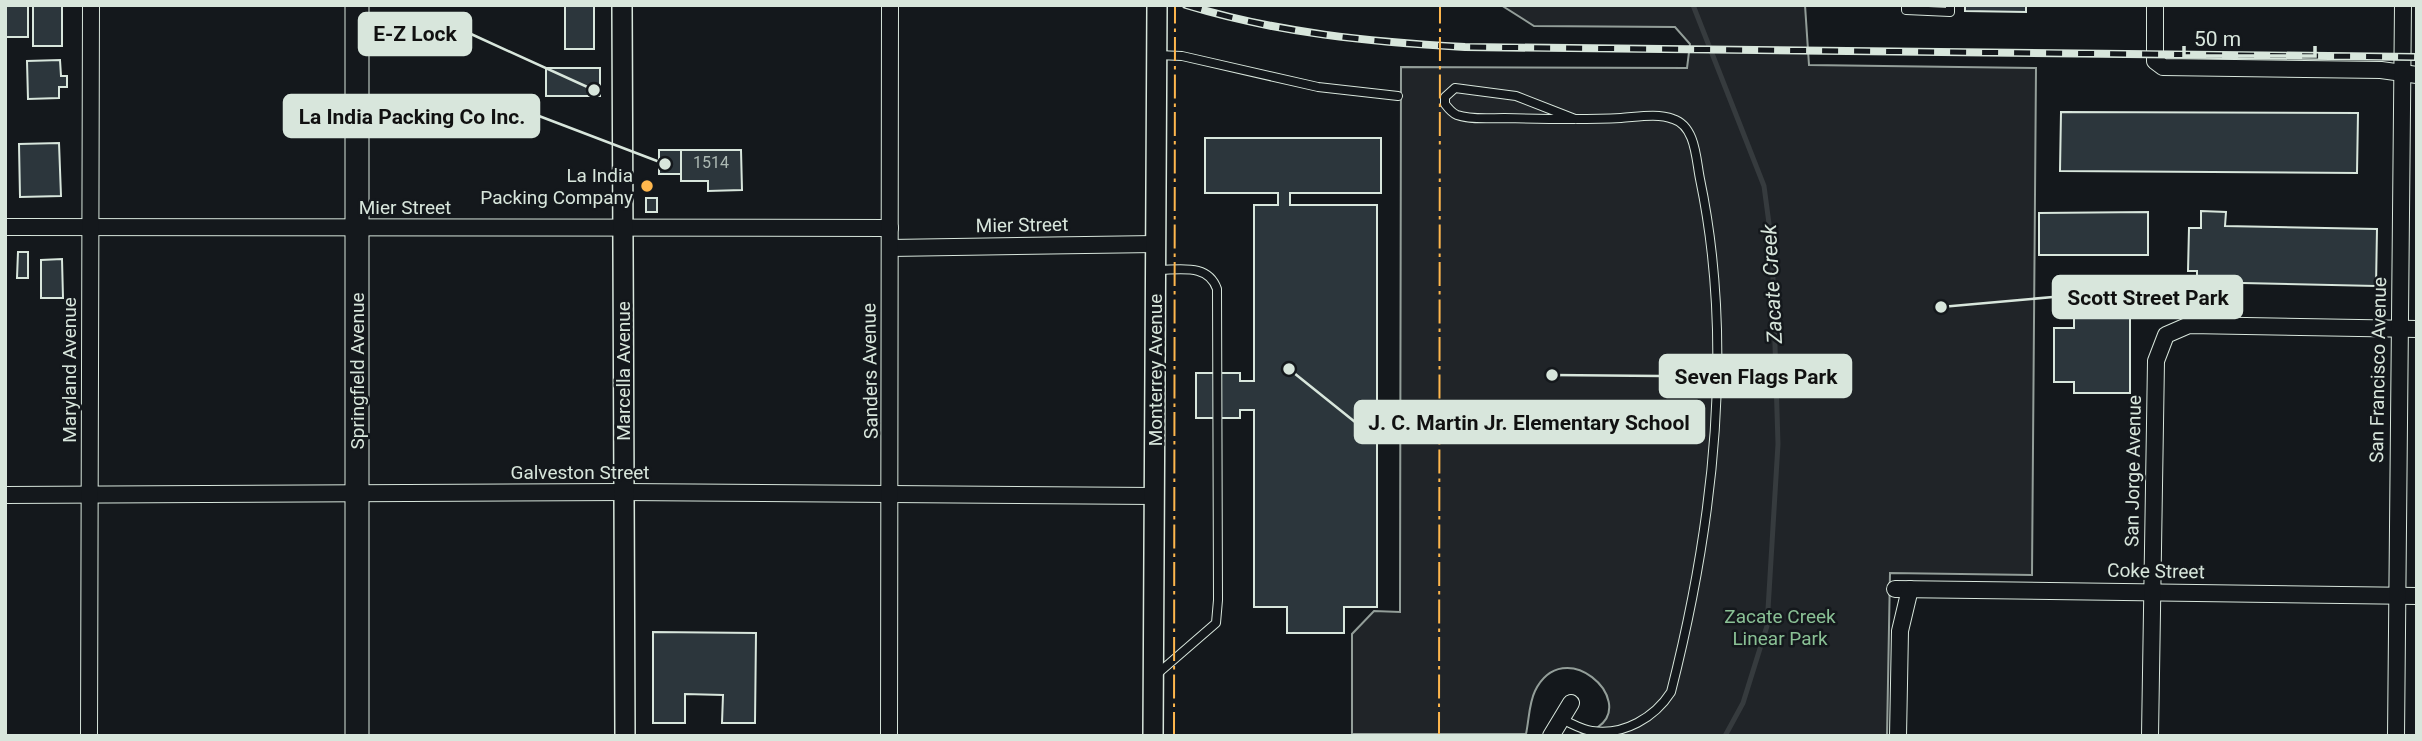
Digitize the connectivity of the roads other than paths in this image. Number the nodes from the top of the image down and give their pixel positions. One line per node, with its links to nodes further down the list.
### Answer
1 (91, 5): 15 (street, Maryland Avenue)
2 (357, 5): 16 (main road, Springfield Avenue)
3 (622, 5): 17 (street, Marcella Avenue)
4 (890, 5): 18 (street, Sanders Avenue)
5 (1157, 5): 10 (street, Monterrey Avenue)
6 (1906, 5): 7 (lane)
7 (1950, 5)
8 (2155, 5): 11 (street)
9 (2403, 5): 11 (street, San Francisco Avenue)
10 (1157, 55): 12 (lane); 19 (street, Monterrey Avenue)
11 (2410, 75): 22 (street, San Francisco Avenue)
12 (1398, 96)
13 (1575, 119): 13 (lane); 35 (lane)
14 (5, 227): 15 (street, Mier Street)
15 (91, 227): 16 (street, Mier Street); 28 (street, Maryland Avenue)
16 (358, 228): 17 (street, Mier Street); 25 (main road, Springfield Avenue)
17 (622, 228): 18 (street, Mier Street); 24 (street, Marcella Avenue)
18 (890, 228): 20 (street, Sanders Avenue)
19 (1155, 244): 20 (street, Mier Street); 21 (street, Monterrey Avenue)
20 (890, 248): 27 (street, Sanders Avenue)
21 (1155, 270): 29 (street, Monterrey Avenue); 33 (lane)
22 (2400, 329): 23 (street); 30 (street, San Jorge Avenue); 31 (street, San Francisco Avenue)
23 (2417, 330)
24 (623, 492): 25 (street, Galveston Street); 27 (street, Galveston Street); 38 (street, Marcella Avenue)
25 (357, 494): 28 (street, Galveston Street); 37 (main road, Springfield Avenue)
26 (5, 495): 28 (street, Galveston Street)
27 (892, 495): 29 (street, Galveston Street); 39 (street, Sanders Avenue)
28 (90, 496): 36 (street, Maryland Avenue)
29 (1154, 496): 33 (street, Monterrey Avenue)
30 (2152, 592): 31 (street, Coke Street); 42 (street, Coke Street); 43 (street, San Jorge Avenue)
31 (2397, 596): 32 (street, Coke Street); 44 (street, San Francisco Avenue)
32 (2417, 596)
33 (1153, 677): 40 (street, Monterrey Avenue)
34 (1571, 703): 35 (street)
35 (1562, 719): 41 (street)
36 (89, 736)
37 (356, 736)
38 (625, 736)
39 (889, 736)
40 (1153, 736)
41 (1551, 736)
42 (1898, 736)
43 (2150, 736)
44 (2396, 736)

